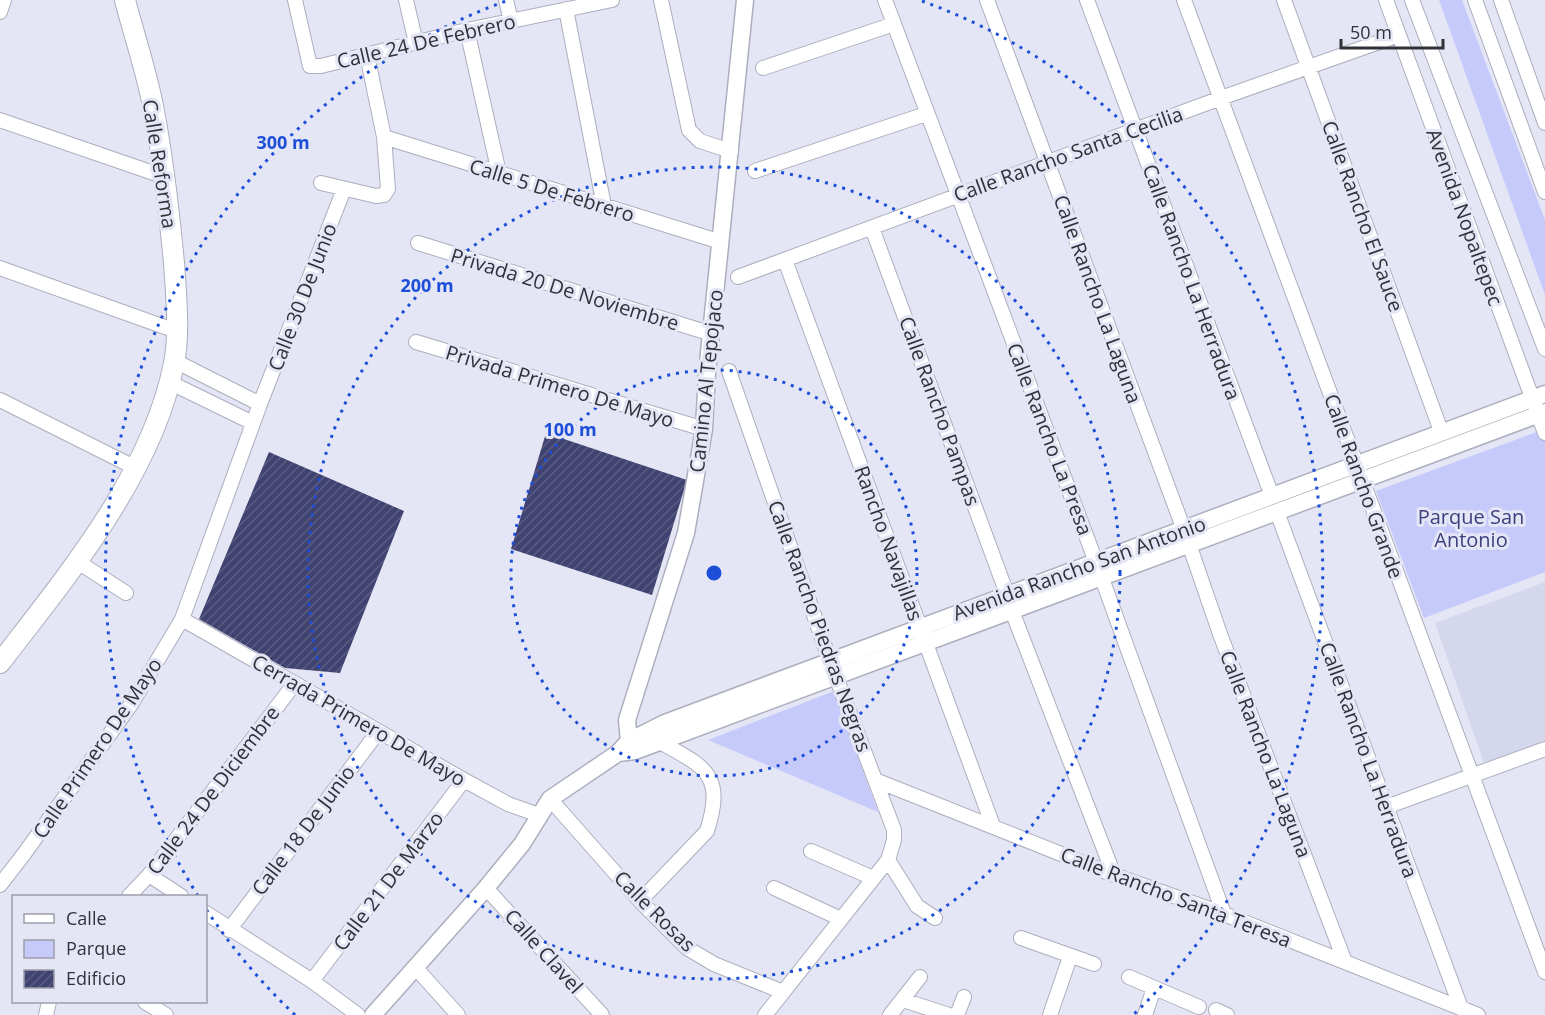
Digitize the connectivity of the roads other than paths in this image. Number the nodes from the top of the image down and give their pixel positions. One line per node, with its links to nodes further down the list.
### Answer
1 (4, 0): 19 (street)
2 (125, 0): 38 (main road, Calle Reforma)
3 (295, 0): 25 (street, Calle 24 De Febrero)
4 (406, 0): 24 (street)
5 (506, 0): 20 (street)
6 (612, 0): 18 (street, Calle 24 De Febrero)
7 (661, 0): 34 (street)
8 (745, 0): 34 (street, Camino Al Tepojaco)
9 (885, 0): 21 (street, Calle Rancho La Presa)
10 (987, 0): 35 (street, Calle Rancho La Laguna)
11 (1087, 0): 32 (street, Calle Rancho La Herradura)
12 (1184, 0): 28 (street, Calle Rancho Grande)
13 (1284, 0): 26 (street, Calle Rancho El Sauce)
14 (1386, 0): 23 (street, Avenida Nopaltepec)
15 (1412, 0): 53 (street)
16 (1475, 0): 41 (street)
17 (1501, 0): 31 (street)
18 (566, 9): 20 (street, Calle 24 De Febrero); 43 (street)
19 (0, 12)
20 (511, 21): 22 (street, Calle 24 De Febrero)
21 (894, 24): 27 (street); 29 (street, Calle Rancho La Presa)
22 (467, 30): 24 (street, Calle 24 De Febrero); 37 (street)
23 (1399, 35): 26 (street, Calle Rancho Santa Cecilia); 57 (street, Avenida Nopaltepec)
24 (416, 43): 25 (street, Calle 24 De Febrero)
25 (367, 55): 33 (street)
26 (1308, 67): 28 (street, Calle Rancho Santa Cecilia); 63 (street, Calle Rancho El Sauce)
27 (763, 69)
28 (1221, 98): 32 (street, Calle Rancho Santa Cecilia); 66 (street, Calle Rancho Grande)
29 (926, 114): 36 (street); 42 (street, Calle Rancho La Presa)
30 (0, 120): 38 (street)
31 (1545, 123)
32 (1135, 130): 35 (street, Calle Rancho Santa Cecilia); 67 (street, Calle Rancho La Herradura)
33 (384, 137): 37 (street, Calle 5 De Febrero); 40 (street)
34 (731, 151): 45 (street, Camino Al Tepojaco)
35 (1047, 163): 42 (street, Calle Rancho Santa Cecilia); 68 (street, Calle Rancho La Laguna)
36 (755, 171)
37 (499, 173): 43 (street, Calle 5 De Febrero)
38 (165, 177): 50 (main road, Calle Reforma)
39 (321, 183): 40 (street)
40 (344, 189): 59 (street, Calle 30 De Junio)
41 (1545, 192)
42 (958, 195): 44 (street, Calle Rancho Santa Cecilia); 70 (street, Calle Rancho La Presa)
43 (604, 206): 45 (street, Calle 5 De Febrero)
44 (872, 228): 47 (street, Calle Rancho Santa Cecilia); 72 (street, Calle Rancho Pampas)
45 (721, 242): 51 (street, Camino Al Tepojaco)
46 (418, 243): 51 (street, Privada 20 De Noviembre)
47 (785, 260): 49 (street, Calle Rancho Santa Cecilia); 75 (street, Rancho Navajillas)
48 (0, 268): 50 (street)
49 (738, 277)
50 (176, 331): 54 (main road, Calle Reforma)
51 (712, 334): 62 (street, Camino Al Tepojaco)
52 (416, 342): 62 (street, Privada Primero De Mayo)
53 (1545, 349)
54 (174, 361): 56 (main road, Calle Reforma); 59 (street)
55 (729, 371): 76 (street, Calle Rancho Piedras Negras)
56 (169, 382): 61 (street); 65 (main road, Calle Reforma)
57 (1538, 396): 60 (street, Avenida Nopaltepec); 63 (street, Avenida Rancho San Antonio)
58 (0, 400): 65 (street)
59 (260, 404): 61 (street, Calle Primero De Mayo)
60 (1541, 413): 64 (street, Avenida Nopaltepec); 66 (street, Avenida Rancho San Antonio)
61 (254, 423): 74 (street, Calle Primero De Mayo)
62 (704, 429): 82 (street, Camino Al Tepojaco)
63 (1441, 431): 66 (street, Avenida Rancho San Antonio)
64 (1545, 434)
65 (136, 468): 69 (main road, Calle Reforma)
66 (1358, 473): 67 (street, Avenida Rancho San Antonio); 84 (street, Calle Rancho Grande)
67 (1274, 504): 68 (street, Avenida Rancho San Antonio); 88 (street, Calle Rancho La Herradura)
68 (1187, 537): 70 (street, Avenida Rancho San Antonio); 109 (street, Calle Rancho La Laguna)
69 (78, 562): 71 (street); 77 (main road, Calle Reforma)
70 (1099, 569): 72 (street, Avenida Rancho San Antonio); 73 (street, Avenida Rancho San Antonio); 103 (street, Calle Rancho La Presa)
71 (126, 593)
72 (1007, 594): 75 (street, Avenida Rancho San Antonio)
73 (1012, 611): 75 (street, Avenida Rancho San Antonio); 94 (street)
74 (182, 619): 79 (street, Cerrada Primero De Mayo); 96 (street, Calle Primero De Mayo)
75 (923, 635): 76 (street, Avenida Rancho San Antonio); 78 (street, Avenida Rancho San Antonio); 90 (street, Rancho Navajillas)
76 (830, 661): 78 (street, Calle Rancho Piedras Negras); 81 (street, Avenida Rancho San Antonio)
77 (0, 663)
78 (837, 678): 81 (street, Avenida Rancho San Antonio); 86 (street, Calle Rancho Piedras Negras)
79 (295, 683): 80 (street, Cerrada Primero De Mayo); 93 (street, Calle 24 De Diciembre)
80 (378, 732): 85 (street, Cerrada Primero De Mayo); 106 (street, Calle 18 De Junio)
81 (655, 736): 82 (street, Avenida Rancho San Antonio); 101 (street)
82 (627, 749): 87 (street, Avenida Rancho San Antonio)
83 (1545, 749): 84 (street)
84 (1473, 775): 88 (street); 112 (street, Calle Rancho Grande)
85 (464, 780): 89 (street, Cerrada Primero De Mayo); 115 (street, Calle 21 De Marzo)
86 (875, 780): 90 (street, Calle Rancho Santa Teresa); 92 (street, Calle Rancho Piedras Negras)
87 (550, 799): 89 (street, Avenida Rancho San Antonio); 101 (street, Calle Rosas)
88 (1386, 807): 122 (street, Calle Rancho La Herradura)
89 (539, 814): 97 (street, Avenida Rancho San Antonio)
90 (993, 826): 94 (street, Calle Rancho Santa Teresa)
91 (812, 851): 95 (street)
92 (888, 860): 95 (street, Calle Rancho Piedras Negras); 104 (street)
93 (149, 874): 99 (street, Calle 24 De Diciembre); 100 (street)
94 (1114, 874): 103 (street, Calle Rancho Santa Teresa)
95 (873, 878): 105 (street, Calle Rancho Piedras Negras)
96 (0, 885)
97 (486, 888): 111 (street, Avenida Rancho San Antonio); 127 (street, Calle Clavel)
98 (774, 888): 105 (street)
99 (131, 895)
100 (178, 895)
101 (640, 901): 117 (street, Calle Rosas)
102 (207, 914): 106 (street)
103 (1224, 914): 109 (street, Calle Rancho Santa Teresa)
104 (935, 918)
105 (841, 919): 117 (street, Calle Rancho Piedras Negras)
106 (229, 930): 115 (street)
107 (1021, 938): 108 (street)
108 (1070, 957): 110 (street); 132 (street)
109 (1345, 962): 122 (street, Calle Rancho Santa Teresa)
110 (1094, 964)
111 (415, 967): 125 (street, Avenida Rancho San Antonio); 126 (street)
112 (1545, 972)
113 (920, 977): 119 (street)
114 (1130, 977): 116 (street)
115 (312, 981): 124 (street)
116 (1154, 988): 121 (street); 133 (street)
117 (783, 992): 128 (street, Calle Rancho Piedras Negras)
118 (964, 997): 131 (street)
119 (903, 1000): 129 (street); 130 (street)
120 (147, 1003): 123 (street)
121 (1199, 1007)
122 (1461, 1008): 134 (street, Calle Rancho Santa Teresa)
123 (166, 1015)
124 (358, 1015)
125 (373, 1015)
126 (458, 1015)
127 (602, 1015)
128 (765, 1015)
129 (890, 1015)
130 (949, 1015)
131 (957, 1015)
132 (1050, 1015)
133 (1145, 1015)
134 (1478, 1015)

